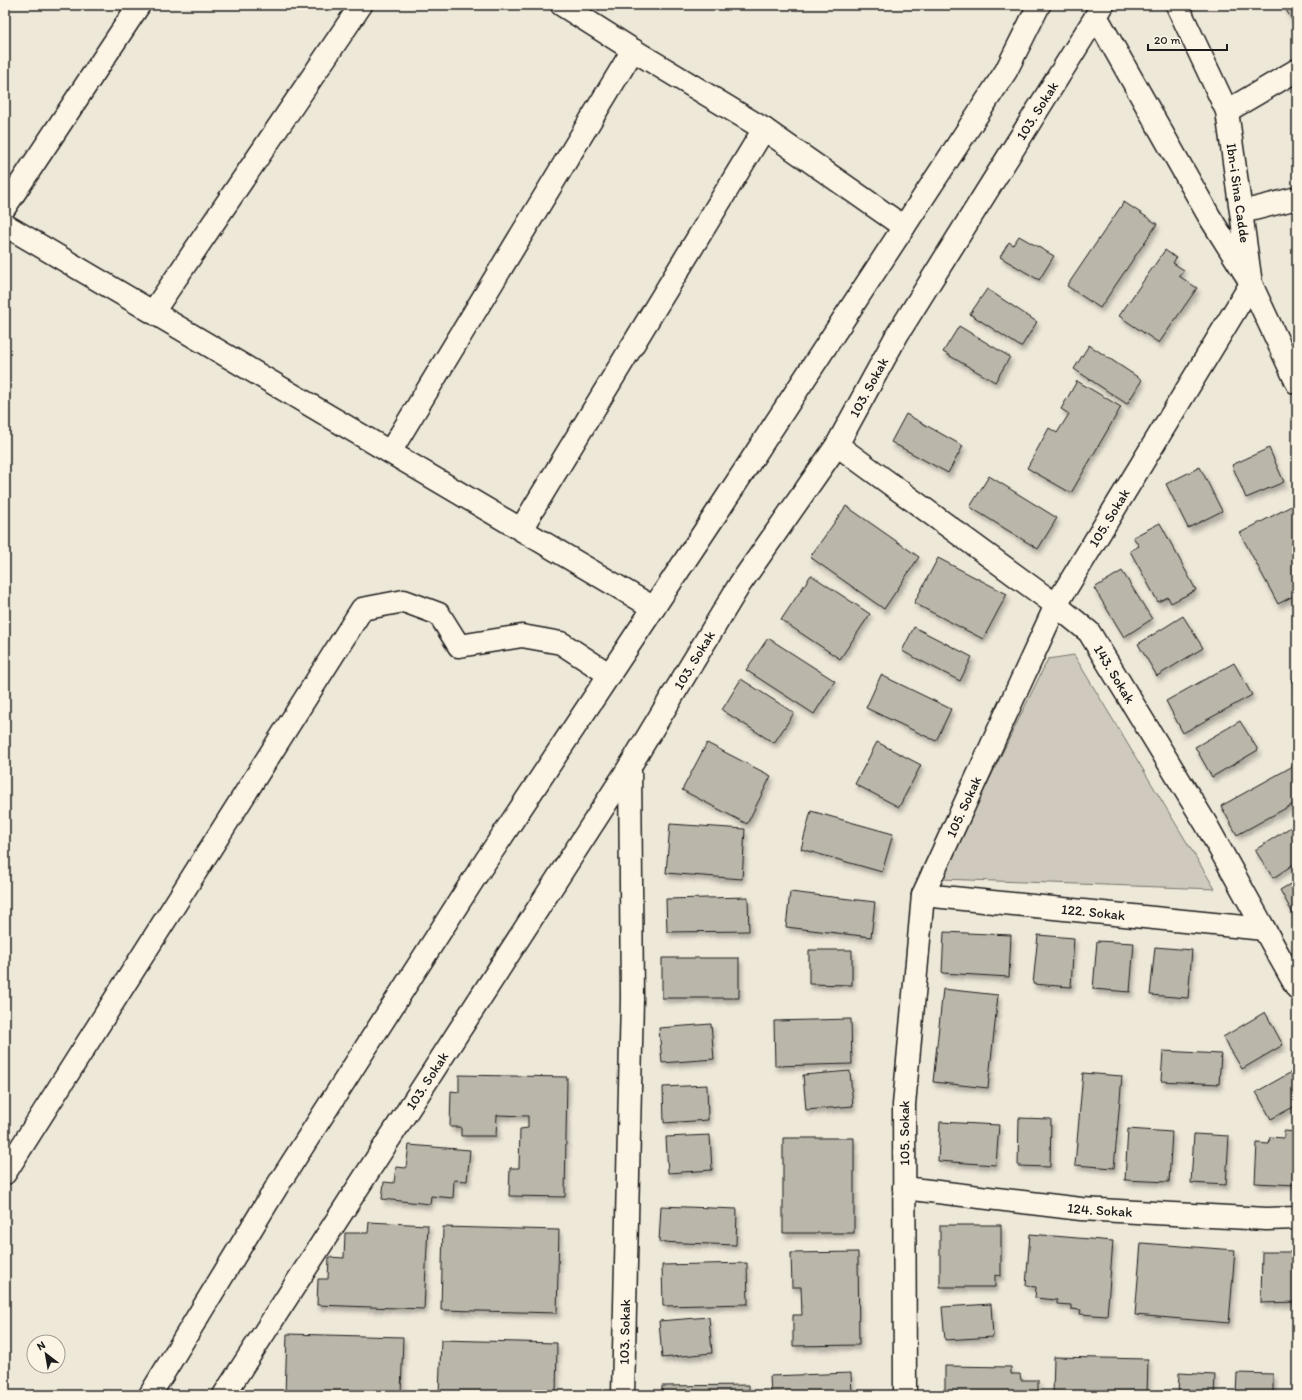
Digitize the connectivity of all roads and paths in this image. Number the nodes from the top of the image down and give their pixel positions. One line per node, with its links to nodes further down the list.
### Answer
1 (139, 5): 11 (street)
2 (361, 5): 18 (street)
3 (562, 5): 7 (street)
4 (1038, 5): 16 (street)
5 (1177, 5): 9 (street, Ibn-i Sina Cadde)
6 (1099, 11): 17 (street); 20 (street, 103. Sokak)
7 (633, 50): 10 (street); 21 (street)
8 (1297, 70): 9 (street)
9 (1227, 111): 14 (street, Ibn-i Sina Cadde)
10 (764, 129): 16 (street); 22 (street)
11 (12, 186): 13 (street)
12 (1297, 198): 14 (street)
13 (5, 207)
14 (1242, 212): 17 (street, Ibn-i Sina Cadde)
15 (5, 225): 18 (street)
16 (904, 227): 24 (street)
17 (1252, 284): 19 (street, Ibn-i Sina Cadde); 23 (street, 105. Sokak)
18 (152, 312): 21 (street)
19 (1297, 382)
20 (837, 444): 23 (street, 143. Sokak); 26 (street, 103. Sokak)
21 (390, 452): 22 (street)
22 (521, 530): 24 (street)
23 (1056, 605): 27 (street, 105. Sokak); 28 (street, 143. Sokak)
24 (654, 608): 25 (street)
25 (610, 675): 30 (street); 33 (street)
26 (630, 766): 34 (street, 103. Sokak); 35 (street, 103. Sokak)
27 (923, 895): 28 (street, 122. Sokak); 31 (street, 105. Sokak)
28 (1264, 929): 29 (street, 143. Sokak)
29 (1297, 988)
30 (5, 1173)
31 (904, 1188): 32 (street, 124. Sokak); 36 (street, 105. Sokak)
32 (1297, 1218)
33 (150, 1395)
34 (224, 1395)
35 (623, 1395)
36 (905, 1395)

